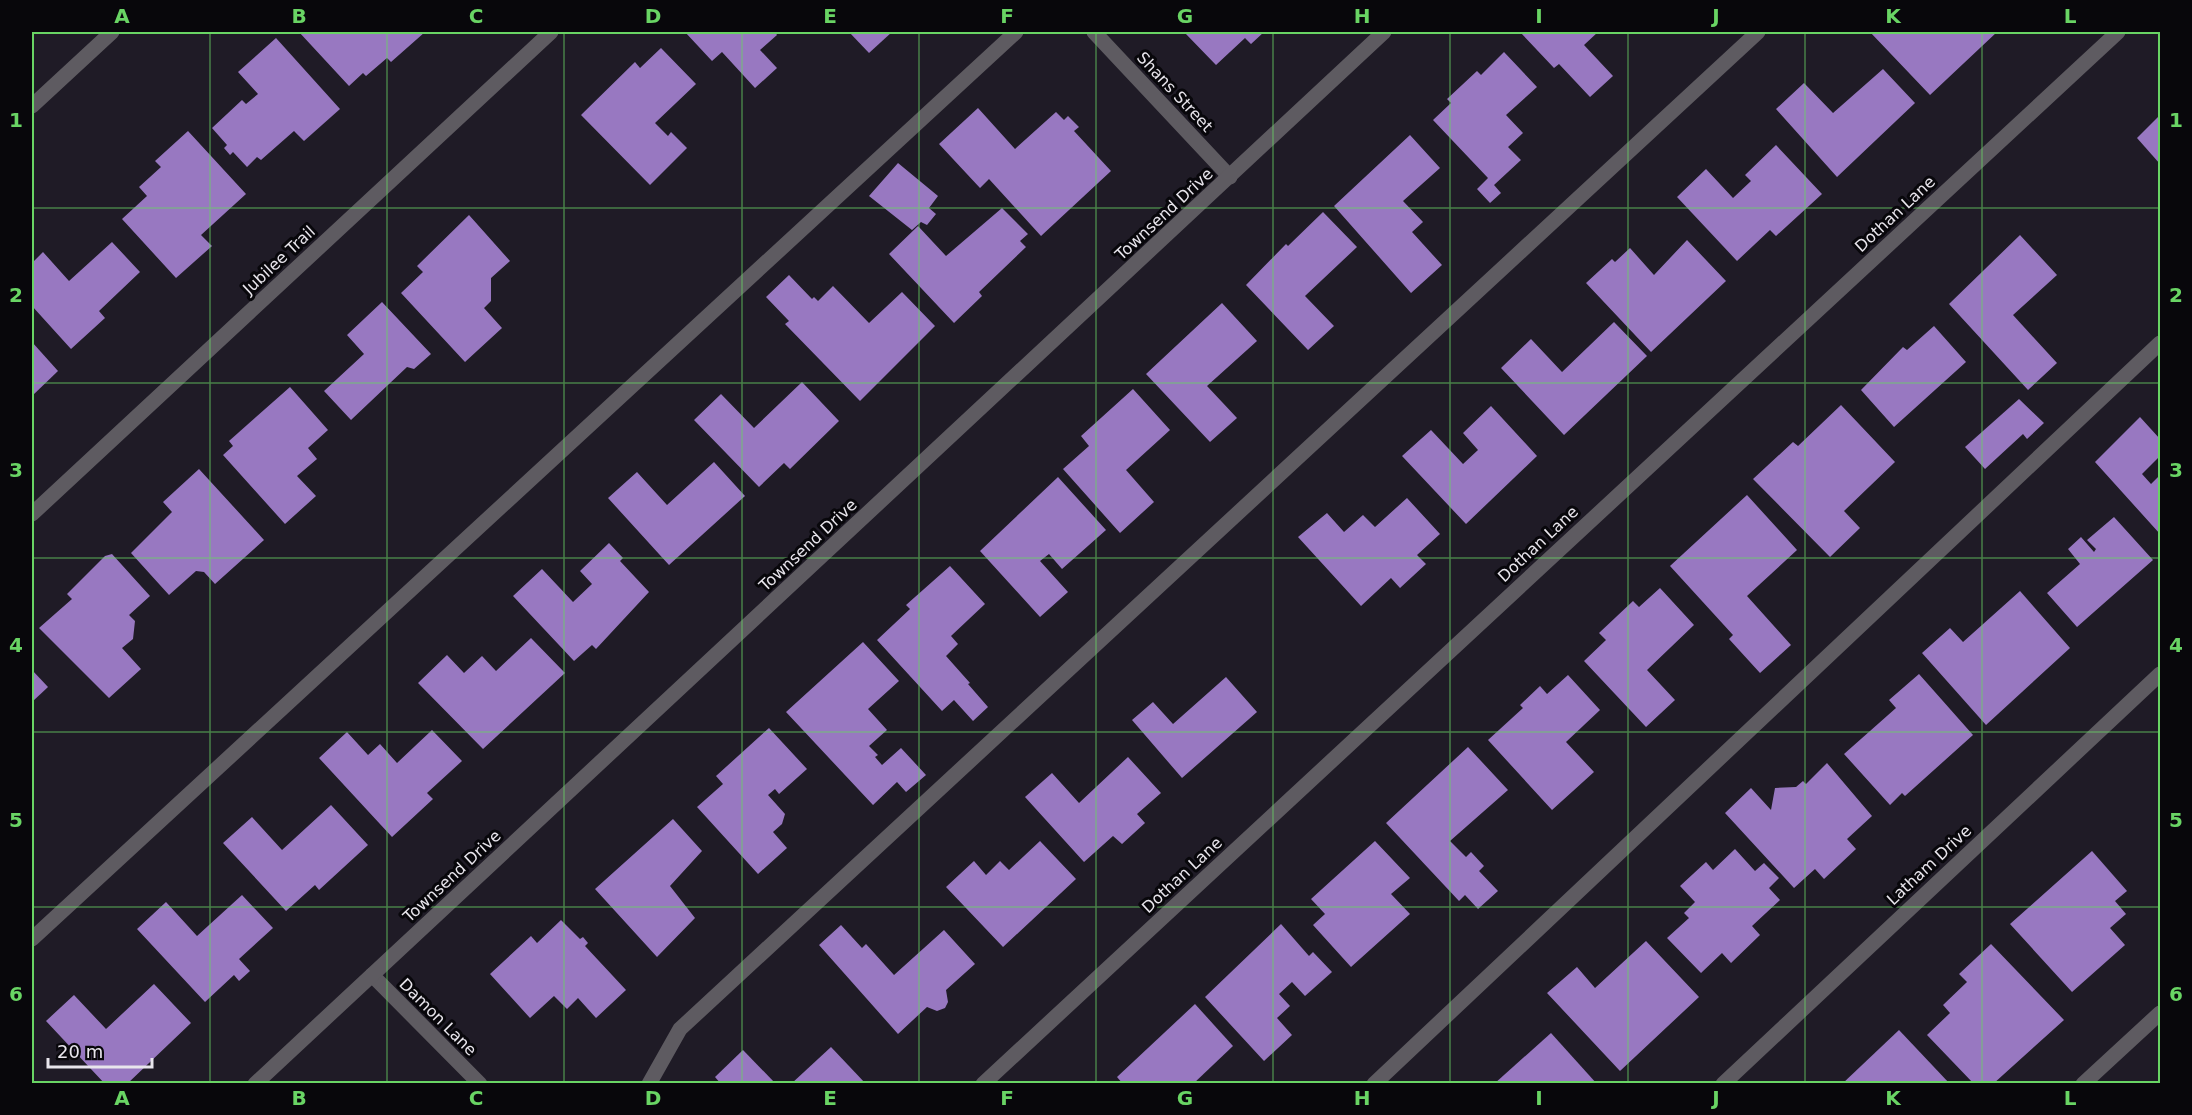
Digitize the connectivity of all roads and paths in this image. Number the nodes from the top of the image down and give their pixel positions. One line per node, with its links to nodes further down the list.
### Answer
1 (112, 32): 8 (street)
2 (551, 32): 11 (street, Jubilee Trail)
3 (1016, 32): 13 (street)
4 (1094, 32): 9 (street, Shans Street)
5 (1384, 32): 9 (street, Townsend Drive)
6 (1758, 32): 18 (street)
7 (2118, 32): 19 (street, Dothan Lane)
8 (32, 106)
9 (1230, 177): 14 (street, Townsend Drive)
10 (2160, 343): 20 (street)
11 (32, 514)
12 (2160, 674): 21 (street, Latham Drive)
13 (32, 939)
14 (372, 975): 16 (street, Townsend Drive); 17 (street, Damon Lane)
15 (2160, 1013): 22 (street)
16 (255, 1083)
17 (480, 1083)
18 (650, 1083)
19 (983, 1083)
20 (1374, 1083)
21 (1723, 1083)
22 (2083, 1083)

